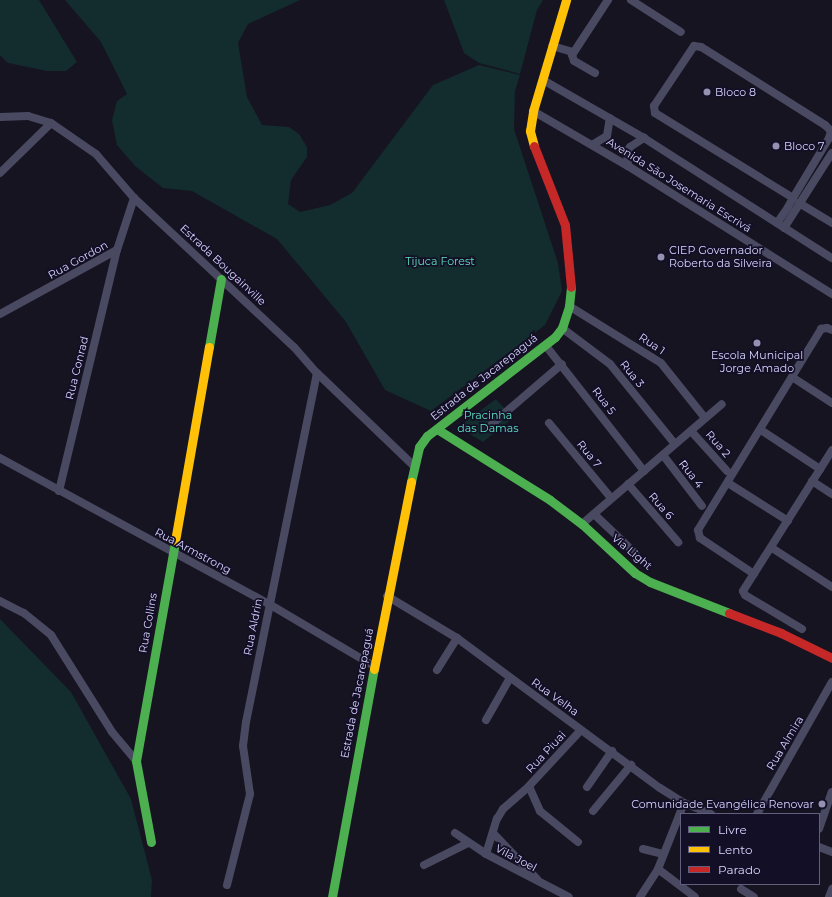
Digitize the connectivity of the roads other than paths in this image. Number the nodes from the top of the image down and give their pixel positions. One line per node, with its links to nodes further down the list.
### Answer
1 (566, 0): 5 (street, Estrada de Jacarepaguá)
2 (608, 0): 6 (street)
3 (631, 0): 4 (street)
4 (681, 32)
5 (552, 46): 6 (street); 8 (street, Estrada de Jacarepaguá)
6 (574, 52): 7 (street)
7 (595, 73)
8 (543, 80): 9 (street, Estrada de Jacarepaguá); 11 (street, Avenida São Josemaria Escrivá)
9 (533, 111): 14 (street, Avenida São Josemaria Escrivá); 26 (street, Estrada de Jacarepaguá)
10 (0, 118): 12 (street, Estrada Bougainville)
11 (610, 118): 13 (street, Avenida São Josemaria Escrivá); 14 (street)
12 (51, 123): 17 (street); 18 (street, Estrada Bougainville)
13 (644, 138): 16 (street); 21 (street, Avenida São Josemaria Escrivá)
14 (592, 145): 16 (street, Avenida São Josemaria Escrivá)
15 (832, 153): 19 (street)
16 (628, 166): 25 (street, Avenida São Josemaria Escrivá)
17 (0, 173)
18 (134, 198): 22 (street, Rua Gordon); 24 (street, Estrada Bougainville)
19 (796, 200): 19 (street); 20 (street); 21 (street)
20 (832, 223)
21 (780, 226): 23 (street, Avenida São Josemaria Escrivá)
22 (117, 250): 27 (street, Rua Gordon); 53 (street, Rua Conrad)
23 (832, 258)
24 (221, 279): 32 (street, Estrada Bougainville); 62 (street, Rua Collins)
25 (832, 294)
26 (569, 306): 28 (street, Estrada de Jacarepaguá); 36 (street, Rua 1)
27 (0, 314)
28 (562, 328): 30 (street, Estrada de Jacarepaguá); 42 (street, Rua 3)
29 (832, 330): 33 (street)
30 (546, 346): 31 (street, Rua 5); 39 (street, Estrada de Jacarepaguá)
31 (562, 364): 38 (street); 48 (street, Rua 5)
32 (317, 373): 46 (street, Estrada Bougainville); 68 (street, Rua Aldrin)
33 (792, 377): 34 (street); 40 (street)
34 (832, 403)
35 (722, 404): 36 (street)
36 (705, 418): 41 (street)
37 (549, 423): 55 (street, Rua 7)
38 (492, 424)
39 (437, 429): 46 (street, Estrada de Jacarepaguá); 59 (street, Via Light)
40 (761, 430): 47 (street); 51 (street)
41 (691, 431): 42 (street); 49 (street, Rua 2)
42 (675, 444): 44 (street)
43 (832, 450): 47 (street)
44 (663, 455): 48 (street); 56 (street, Rua 4)
45 (0, 458): 53 (street, Rua Armstrong)
46 (414, 466): 66 (street, Estrada de Jacarepaguá)
47 (820, 469): 50 (street)
48 (644, 471): 52 (street)
49 (727, 471)
50 (812, 481): 54 (street); 58 (street)
51 (728, 483): 58 (street); 64 (street)
52 (628, 484): 55 (street); 60 (street, Rua 6)
53 (59, 491): 62 (street, Rua Armstrong)
54 (832, 494)
55 (611, 498): 57 (street)
56 (702, 506)
57 (594, 514): 59 (street); 63 (street)
58 (788, 521): 61 (street)
59 (582, 524): 71 (street, Via Light)
60 (678, 542)
61 (772, 548): 64 (street); 65 (street)
62 (173, 552): 68 (street, Rua Armstrong); 79 (street, Rua Collins)
63 (634, 553)
64 (754, 574): 69 (street)
65 (832, 587)
66 (387, 596): 70 (street, Rua Velha); 72 (street, Estrada de Jacarepaguá)
67 (0, 601): 79 (street)
68 (269, 604): 72 (street, Rua Armstrong); 102 (street, Rua Aldrin)
69 (802, 629)
70 (457, 638): 73 (street); 74 (street, Rua Velha)
71 (832, 658)
72 (374, 666): 106 (street, Estrada de Jacarepaguá)
73 (437, 670)
74 (510, 678): 76 (street); 77 (street, Rua Velha)
75 (832, 682): 87 (street, Rua Almira)
76 (486, 720)
77 (581, 730): 78 (street, Rua Velha); 81 (street, Rua Piuai)
78 (612, 751): 80 (street, Rua Velha); 82 (street)
79 (136, 761): 91 (street)
80 (631, 765): 84 (street, Rua Velha); 85 (street)
81 (529, 786): 90 (street); 92 (street, Rua Piuai)
82 (587, 787)
83 (832, 792): 88 (street)
84 (684, 803): 86 (street, Rua Velha); 98 (street)
85 (593, 811)
86 (709, 813)
87 (758, 813)
88 (820, 826)
89 (455, 833): 93 (street, Vila Joel)
90 (493, 833): 97 (street); 101 (street)
91 (151, 842)
92 (578, 842)
93 (468, 843): 97 (street, Vila Joel); 99 (street)
94 (820, 847): 96 (street)
95 (643, 849): 98 (street)
96 (832, 852)
97 (486, 854): 101 (street, Vila Joel)
98 (663, 854): 100 (street)
99 (424, 865)
100 (658, 869): 105 (street); 108 (street)
101 (542, 884): 107 (street, Vila Joel)
102 (227, 885)
103 (832, 889): 110 (street)
104 (741, 890): 109 (street)
105 (695, 896)
106 (332, 897)
107 (569, 897)
108 (640, 897)
109 (754, 897)
110 (829, 897)

